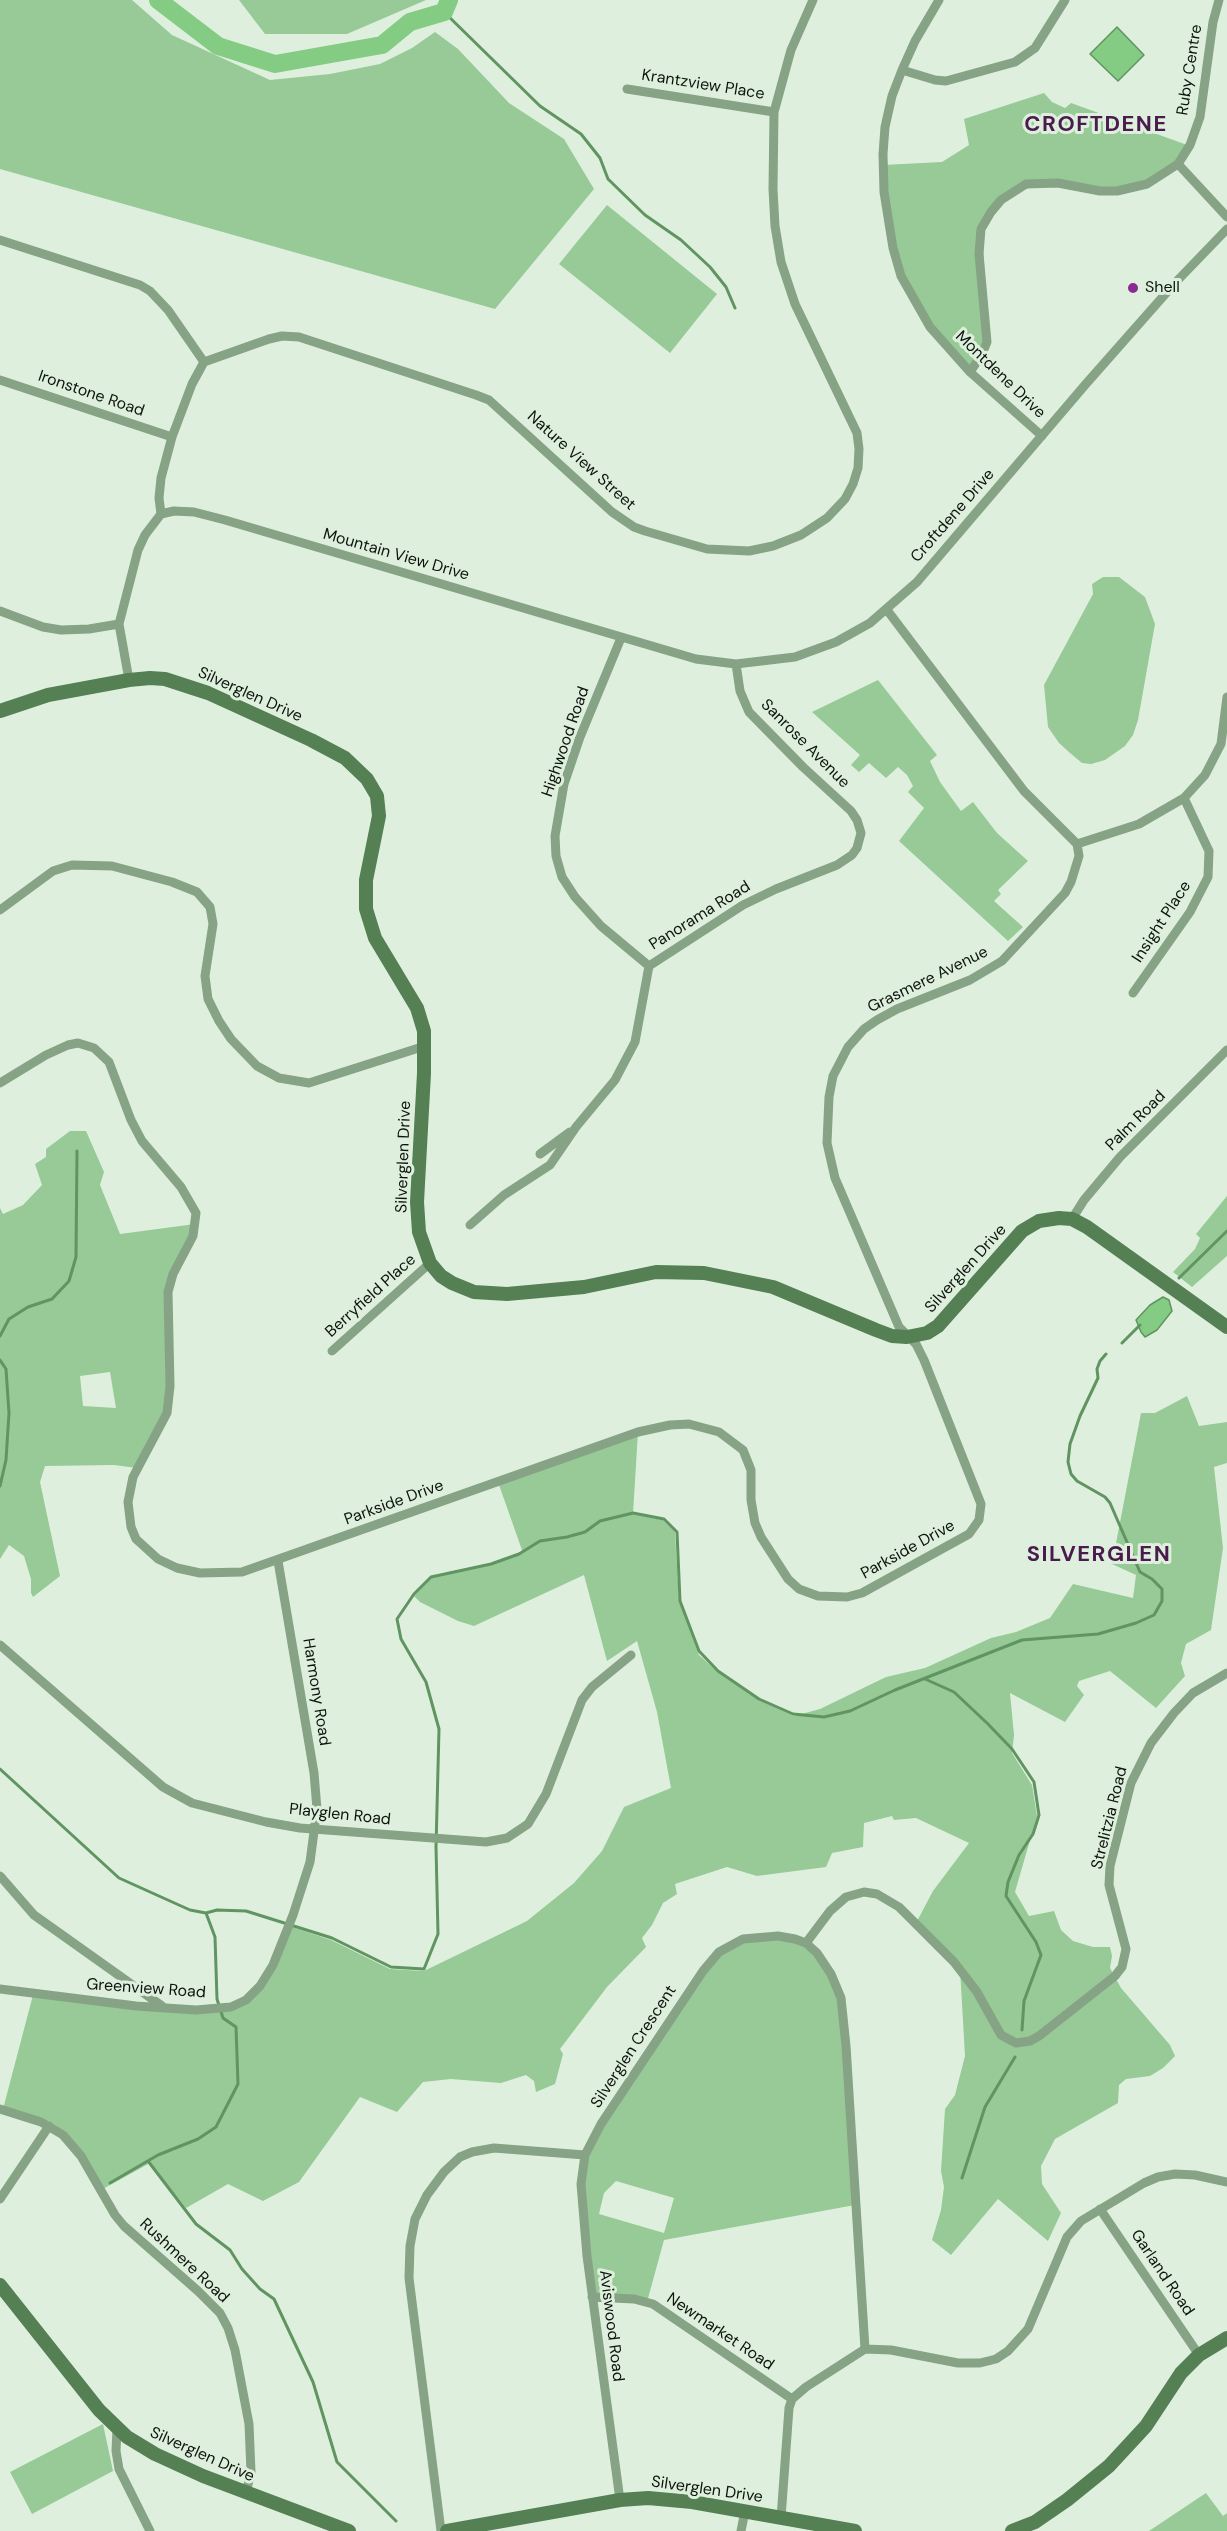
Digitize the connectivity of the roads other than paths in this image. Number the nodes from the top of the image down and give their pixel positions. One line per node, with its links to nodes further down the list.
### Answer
1 (813, 0): 7 (street, Nature View Street)
2 (939, 0): 5 (street, Montdene Drive)
3 (1065, 0): 5 (street)
4 (1219, 0): 8 (street, Ruby Centre)
5 (902, 70): 13 (street, Montdene Drive)
6 (627, 89): 7 (street, Krantzview Place)
7 (774, 112): 12 (street, Nature View Street)
8 (1178, 164): 9 (street); 13 (street, Ruby Centre)
9 (1227, 217)
10 (1227, 229): 15 (street, Croftdene Drive)
11 (0, 240): 12 (street)
12 (204, 362): 16 (street)
13 (969, 372): 15 (street, Montdene Drive)
14 (0, 380): 16 (street, Ironstone Road)
15 (1042, 436): 18 (street, Croftdene Drive)
16 (172, 437): 17 (street)
17 (161, 514): 20 (street); 21 (street, Mountain View Drive)
18 (886, 610): 22 (street, Croftdene Drive); 28 (street)
19 (0, 611): 20 (street)
20 (119, 624): 23 (street)
21 (621, 638): 22 (street, Croftdene Drive); 30 (street, Highwood Road)
22 (736, 664): 27 (street, Sanrose Avenue)
23 (129, 680): 25 (street, Silverglen Drive); 32 (street, Silverglen Drive)
24 (1227, 697): 26 (street)
25 (0, 711)
26 (1184, 798): 28 (street); 31 (street, Insight Place)
27 (860, 841): 30 (street, Panorama Road)
28 (1077, 844): 41 (street, Grasmere Avenue)
29 (0, 910): 32 (street)
30 (649, 966): 35 (street, Panorama Road)
31 (1133, 993)
32 (425, 1046): 39 (street, Silverglen Drive)
33 (1227, 1050): 37 (street, Palm Road)
34 (0, 1083): 43 (street, Parkside Drive)
35 (576, 1127): 36 (street, Panorama Road); 38 (street, Panorama Road)
36 (540, 1154)
37 (1072, 1219): 40 (street); 41 (street, Silverglen Drive)
38 (470, 1225)
39 (430, 1263): 41 (street, Silverglen Drive); 42 (street, Berryfield Place)
40 (1227, 1327)
41 (907, 1337): 43 (street, Parkside Drive)
42 (332, 1351)
43 (278, 1561): 47 (street, Harmony Road)
44 (0, 1645): 47 (street, Playglen Road)
45 (631, 1655): 47 (street, Playglen Road)
46 (1227, 1673): 49 (street, Strelitzia Road)
47 (316, 1830): 51 (street, Greenview Road)
48 (0, 1876): 51 (street)
49 (806, 1943): 54 (street, Silverglen Crescent); 61 (street)
50 (0, 1989): 51 (street, Greenview Road)
51 (164, 2008)
52 (0, 2109): 53 (street, Rushmere Road)
53 (50, 2126): 56 (street); 65 (street, Rushmere Road)
54 (585, 2155): 59 (street, Aviswood Road); 71 (street)
55 (1227, 2182): 57 (street)
56 (0, 2199)
57 (1100, 2209): 61 (street); 62 (street, Garland Road)
58 (0, 2285): 64 (street, Silverglen Drive)
59 (592, 2297): 63 (street, Newmarket Road); 66 (street, Aviswood Road)
60 (1227, 2338): 62 (street)
61 (865, 2349): 63 (street)
62 (1199, 2355): 75 (street)
63 (792, 2399): 68 (street)
64 (117, 2429): 65 (street, Silverglen Drive); 69 (street)
65 (246, 2493): 70 (street, Silverglen Drive)
66 (620, 2500): 67 (street, Silverglen Drive); 72 (street, Silverglen Drive)
67 (745, 2511): 68 (street, Silverglen Drive); 73 (street)
68 (781, 2517): 74 (street, Silverglen Drive)
69 (150, 2531)
70 (349, 2531)
71 (441, 2531)
72 (447, 2531)
73 (741, 2531)
74 (855, 2531)
75 (1012, 2531)

